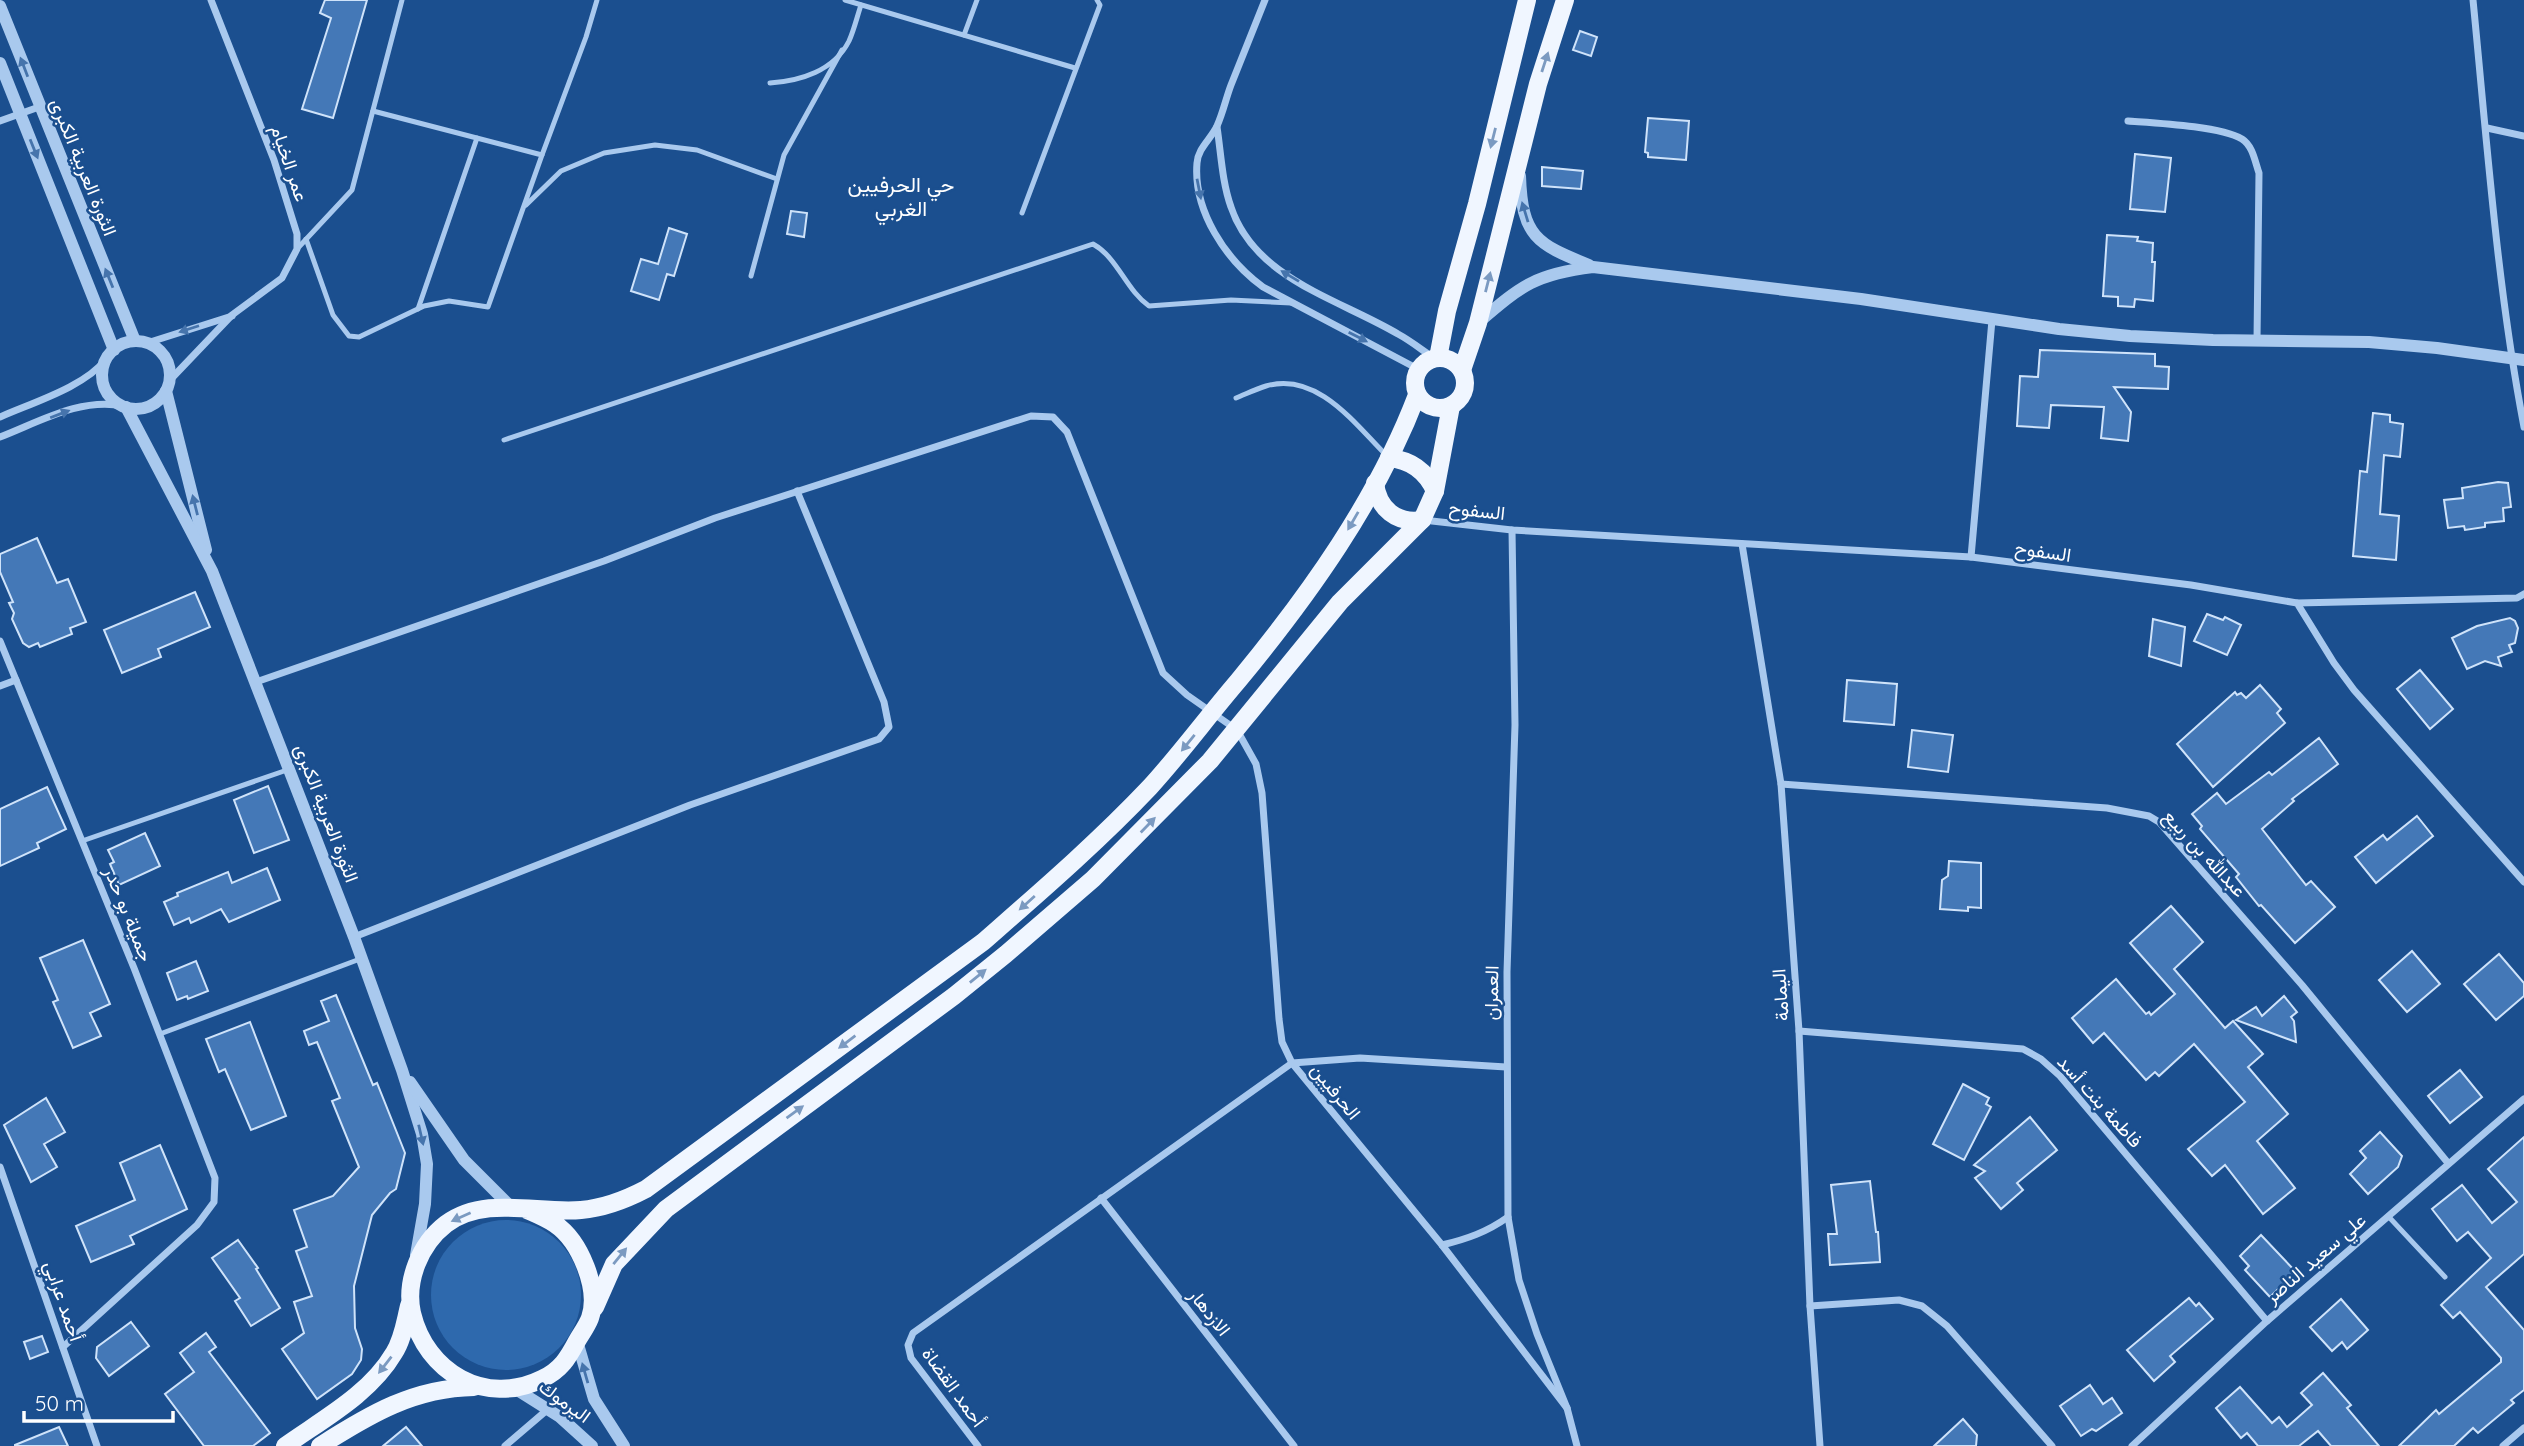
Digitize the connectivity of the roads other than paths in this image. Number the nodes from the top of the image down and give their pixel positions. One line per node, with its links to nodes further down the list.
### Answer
1 (211, 0): 33 (street, عمر الخيام)
2 (402, 0): 19 (lane)
3 (597, 0): 27 (lane)
4 (845, 0): 11 (lane)
5 (977, 0): 13 (lane)
6 (1097, 0): 16 (lane)
7 (1265, 0): 23 (street)
8 (1527, 0): 44 (main road, one-way to 44)
9 (1565, 0): 28 (main road, one-way to 9)
10 (2473, 0): 24 (street)
11 (861, 5): 13 (lane); 14 (lane)
12 (0, 6): 18 (street, الثورة العربية الكبرى, one-way to 12)
13 (964, 35): 16 (lane)
14 (842, 50): 17 (lane); 29 (lane)
15 (0, 63): 20 (street, الثورة العربية الكبرى)
16 (1074, 68): 31 (lane)
17 (770, 83)
18 (39, 107): 20 (street); 42 (street, الثورة العربية الكبرى, one-way to 18)
19 (373, 111): 26 (lane); 32 (lane)
20 (20, 114): 21 (street); 43 (street, الثورة العربية الكبرى, one-way to 43)
21 (0, 121)
22 (2128, 121): 41 (street)
23 (1217, 127): 36 (street, one-way to 36); 44 (street, one-way to 23)
24 (2487, 128): 25 (street); 45 (street)
25 (2524, 136)
26 (477, 138): 27 (lane); 37 (lane)
27 (542, 155): 30 (lane)
28 (1519, 160): 34 (street, one-way to 28); 40 (main road, one-way to 28)
29 (777, 179): 30 (lane); 35 (lane)
30 (524, 207): 37 (lane)
31 (1022, 213)
32 (306, 239): 33 (lane); 37 (lane)
33 (297, 249): 38 (street)
34 (1593, 267): 39 (street); 40 (street)
35 (751, 276)
36 (1292, 303): 46 (street, one-way to 46); 56 (lane)
37 (418, 309)
38 (232, 316): 42 (street, one-way to 42); 48 (street)
39 (1992, 320): 41 (street); 64 (street)
40 (1478, 323): 47 (main road)
41 (2257, 340): 45 (street)
42 (141, 342): 43 (street); 48 (street)
43 (110, 355): 52 (street); 53 (street)
44 (1436, 358): 46 (main road); 47 (main road)
45 (2517, 359): 54 (street)
46 (1419, 369): 49 (main road)
47 (1462, 370): 51 (main road)
48 (168, 386): 52 (street); 65 (street, الثورة العربية الكبرى, one-way to 48)
49 (1417, 395): 51 (main road); 57 (main road)
50 (1236, 398): 57 (lane)
51 (1451, 406): 60 (main road)
52 (124, 407): 55 (street, one-way to 52); 65 (street, الثورة العربية الكبرى)
53 (0, 417)
54 (2524, 426)
55 (0, 437)
56 (504, 440)
57 (1389, 458): 58 (main road); 60 (main road)
58 (1375, 483): 61 (main road); 72 (main road, one-way to 72)
59 (797, 491): 70 (street); 72 (street); 78 (street)
60 (1435, 491): 61 (main road)
61 (1422, 520): 62 (street, السفوح); 73 (main road)
62 (1512, 530): 63 (street, السفوح); 83 (street, العمران)
63 (1742, 544): 64 (street, السفوح); 75 (street, اليمامة)
64 (1971, 557): 67 (street, السفوح)
65 (212, 571): 70 (street, الثورة العربية الكبرى)
66 (2524, 594): 67 (street, السفوح)
67 (2297, 603): 77 (street)
68 (0, 640): 69 (street, جميلة بو حدر)
69 (16, 680): 71 (street); 76 (street, جميلة بو حدر)
70 (256, 682): 74 (street, الثورة العربية الكبرى)
71 (0, 687)
72 (1211, 713): 73 (street); 89 (main road, one-way to 89)
73 (1237, 730): 82 (street, الحرفيين); 97 (main road, one-way to 73)
74 (290, 769): 76 (lane); 78 (street, الثورة العربية الكبرى)
75 (1781, 784): 80 (street, اليمامة); 86 (street, عبدالله بن ربيع)
76 (82, 841): 81 (street, جميلة بو حدر)
77 (2524, 882)
78 (354, 937): 79 (street, الثورة العربية الكبرى)
79 (362, 958): 81 (lane); 84 (street, الثورة العربية الكبرى)
80 (1799, 1031): 96 (street, اليمامة); 98 (street, فاطمة بنت أسد)
81 (160, 1034): 100 (street, جميلة بو حدر)
82 (1292, 1063): 83 (street); 88 (street); 92 (street, الحرفيين)
83 (1506, 1067): 91 (street, العمران)
84 (402, 1070): 89 (street, الثورة العربية الكبرى); 93 (street, الثورة العربية الكبرى, one-way to 93)
85 (2524, 1100): 86 (street, علي سعيد الناصر)
86 (2448, 1163): 90 (street, علي سعيد الناصر)
87 (0, 1167): 100 (street, أحمد عرابي)
88 (1101, 1198): 112 (street, أحمد القضاة); 113 (street, الازدهار)
89 (518, 1208): 93 (main road, one-way to 93); 97 (main road)
90 (2388, 1216): 94 (lane); 98 (street, علي سعيد الناصر)
91 (1508, 1217): 92 (street); 103 (street, العمران)
92 (1441, 1245): 103 (street, الحرفيين)
93 (413, 1272): 95 (main road)
94 (2445, 1277)
95 (410, 1302): 101 (main road); 107 (main road, one-way to 107)
96 (1810, 1306): 115 (street, اليمامة); 116 (street)
97 (591, 1317): 99 (main road)
98 (2266, 1321): 117 (street, علي سعيد الناصر)
99 (577, 1341): 102 (main road); 111 (street, اليرموك, one-way to 99)
100 (63, 1346): 106 (street, أحمد عرابي)
101 (483, 1387): 102 (main road); 108 (main road)
102 (514, 1388): 104 (street, اليرموك)
103 (1567, 1408): 114 (street, العمران)
104 (547, 1410): 109 (street); 110 (street, اليرموك)
105 (2524, 1428): 118 (street)
106 (97, 1446)
107 (285, 1446)
108 (320, 1446)
109 (505, 1446)
110 (592, 1446)
111 (624, 1446)
112 (978, 1446)
113 (1294, 1446)
114 (1577, 1446)
115 (1821, 1446)
116 (2052, 1446)
117 (2132, 1446)
118 (2503, 1446)

